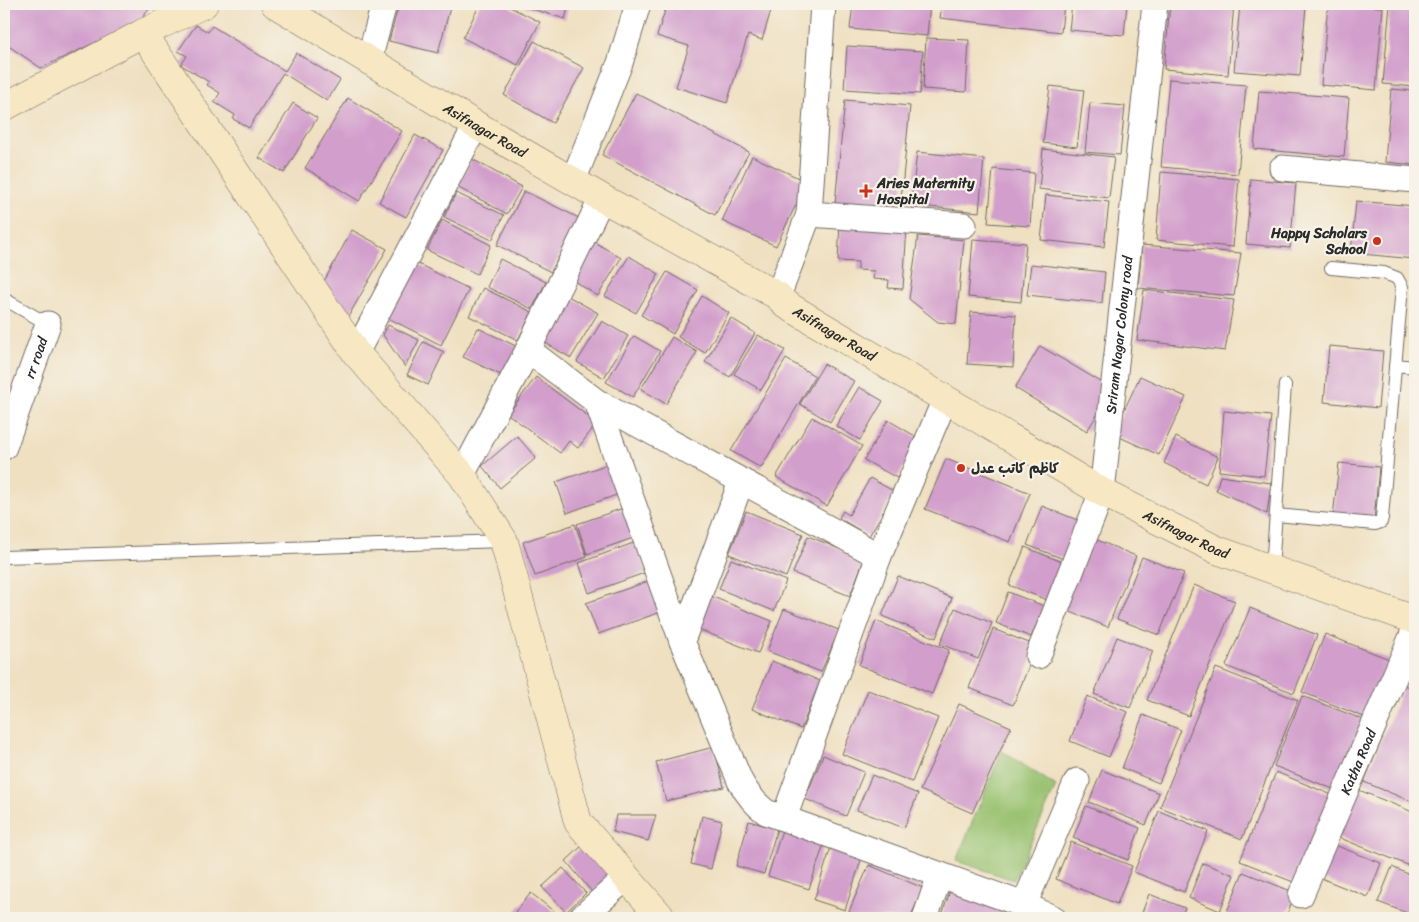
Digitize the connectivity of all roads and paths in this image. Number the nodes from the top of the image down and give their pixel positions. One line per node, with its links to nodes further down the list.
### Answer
1 (204, 4): 7 (main road)
2 (275, 4): 8 (main road, Asifnagar Road)
3 (384, 4): 8 (street)
4 (638, 4): 13 (street)
5 (823, 4): 15 (street)
6 (1155, 4): 31 (street, Sriram Nagar Colony road)
7 (143, 33): 9 (main road); 22 (main road)
8 (369, 60): 10 (main road, Asifnagar Road)
9 (4, 107)
10 (476, 125): 13 (main road, Asifnagar Road); 22 (street)
11 (1282, 168): 12 (street)
12 (1415, 180)
13 (573, 181): 14 (main road, Asifnagar Road)
14 (602, 198): 18 (main road, Asifnagar Road); 21 (street)
15 (809, 214): 16 (street); 18 (street)
16 (964, 225)
17 (1331, 268): 23 (lane)
18 (778, 296): 26 (main road, Asifnagar Road)
19 (4, 299): 20 (lane)
20 (48, 324): 28 (street, rr road)
21 (528, 350): 27 (street); 29 (street)
22 (356, 353): 29 (main road)
23 (1395, 365): 24 (lane); 32 (lane)
24 (1415, 366)
25 (1285, 385): 32 (lane)
26 (945, 399): 31 (main road, Asifnagar Road); 34 (street)
27 (597, 402): 30 (street); 39 (street)
28 (4, 447)
29 (462, 474): 33 (main road)
30 (741, 482): 34 (street); 39 (street)
31 (1102, 492): 36 (main road, Asifnagar Road); 40 (street, Sriram Nagar Colony road)
32 (1276, 515): 36 (lane)
33 (504, 541): 35 (lane); 44 (main road)
34 (879, 556): 42 (street)
35 (4, 557)
36 (1272, 569): 37 (main road, Asifnagar Road)
37 (1415, 620)
38 (1415, 629): 45 (street, Katha Road)
39 (682, 641): 42 (street)
40 (1038, 656)
41 (1077, 780): 46 (street)
42 (784, 818): 43 (street)
43 (940, 875): 46 (street); 49 (street)
44 (627, 878): 47 (street); 48 (main road)
45 (1302, 895)
46 (1024, 905): 50 (street)
47 (581, 918)
48 (662, 918)
49 (925, 918)
50 (1053, 918)

